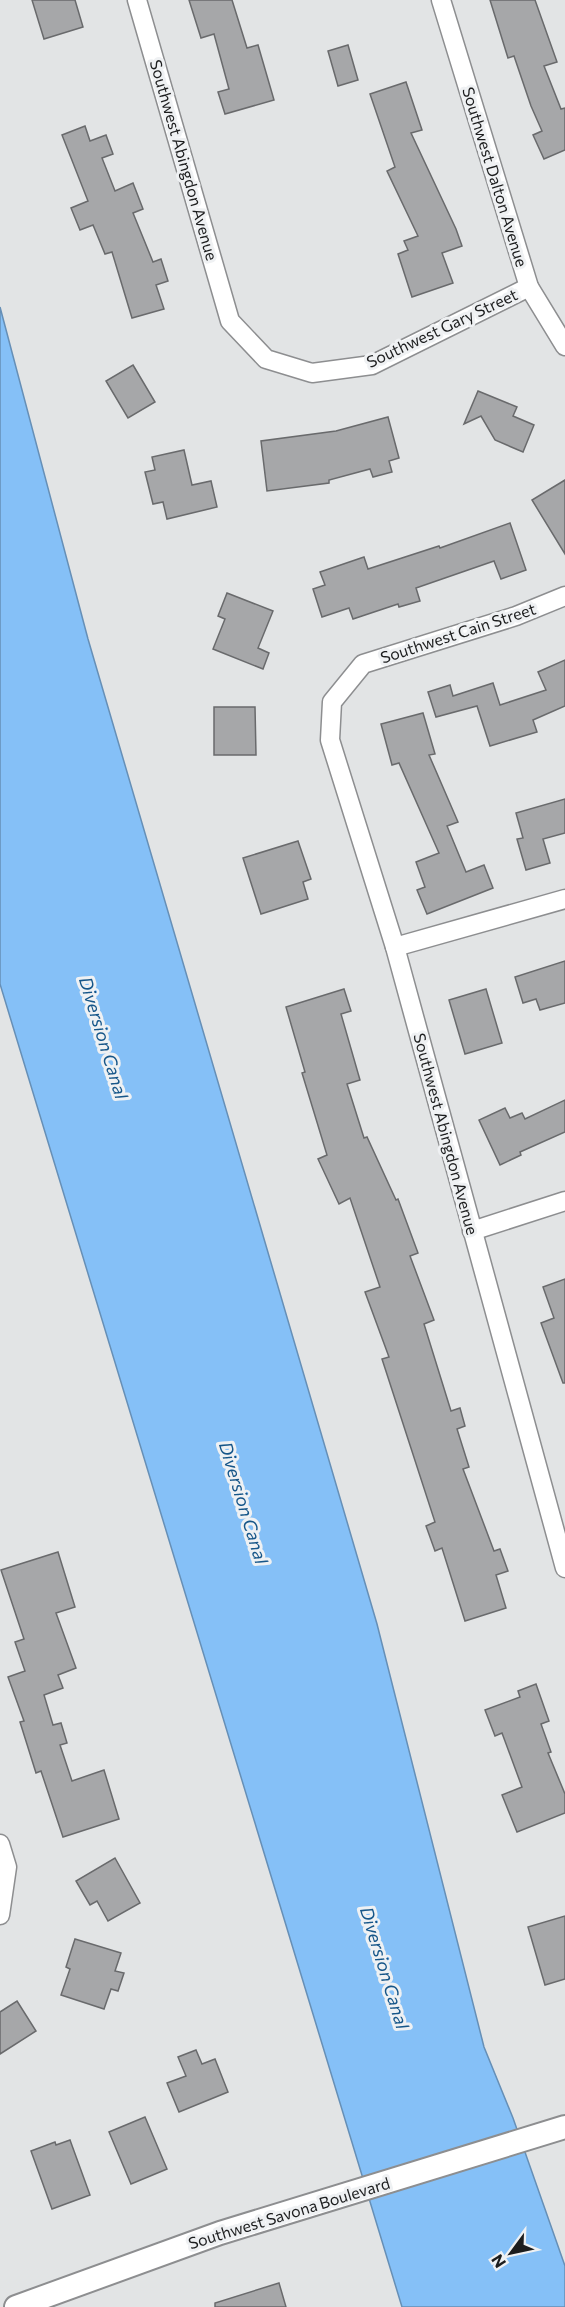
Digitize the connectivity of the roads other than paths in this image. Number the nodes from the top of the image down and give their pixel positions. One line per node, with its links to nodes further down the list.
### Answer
1 (137, 0): 4 (street, Southwest Abingdon Avenue)
2 (441, 0): 3 (street, Southwest Dalton Avenue)
3 (529, 287): 4 (street, Southwest Gary Street); 5 (street, Southwest Dalton Avenue)
4 (230, 321)
5 (565, 346)
6 (565, 596): 7 (street, Southwest Cain Street)
7 (332, 702): 9 (street, Southwest Abingdon Avenue)
8 (565, 898): 9 (street)
9 (395, 947): 11 (street, Southwest Abingdon Avenue)
10 (565, 1201): 11 (street)
11 (472, 1231): 13 (street, Southwest Abingdon Avenue)
12 (565, 1496): 13 (street)
13 (547, 1500): 14 (street, Southwest Abingdon Avenue)
14 (565, 1568)
15 (0, 1844): 16 (street)
16 (0, 1915)
17 (565, 2127): 18 (street, Southwest Savona Boulevard)
18 (16, 2307)

